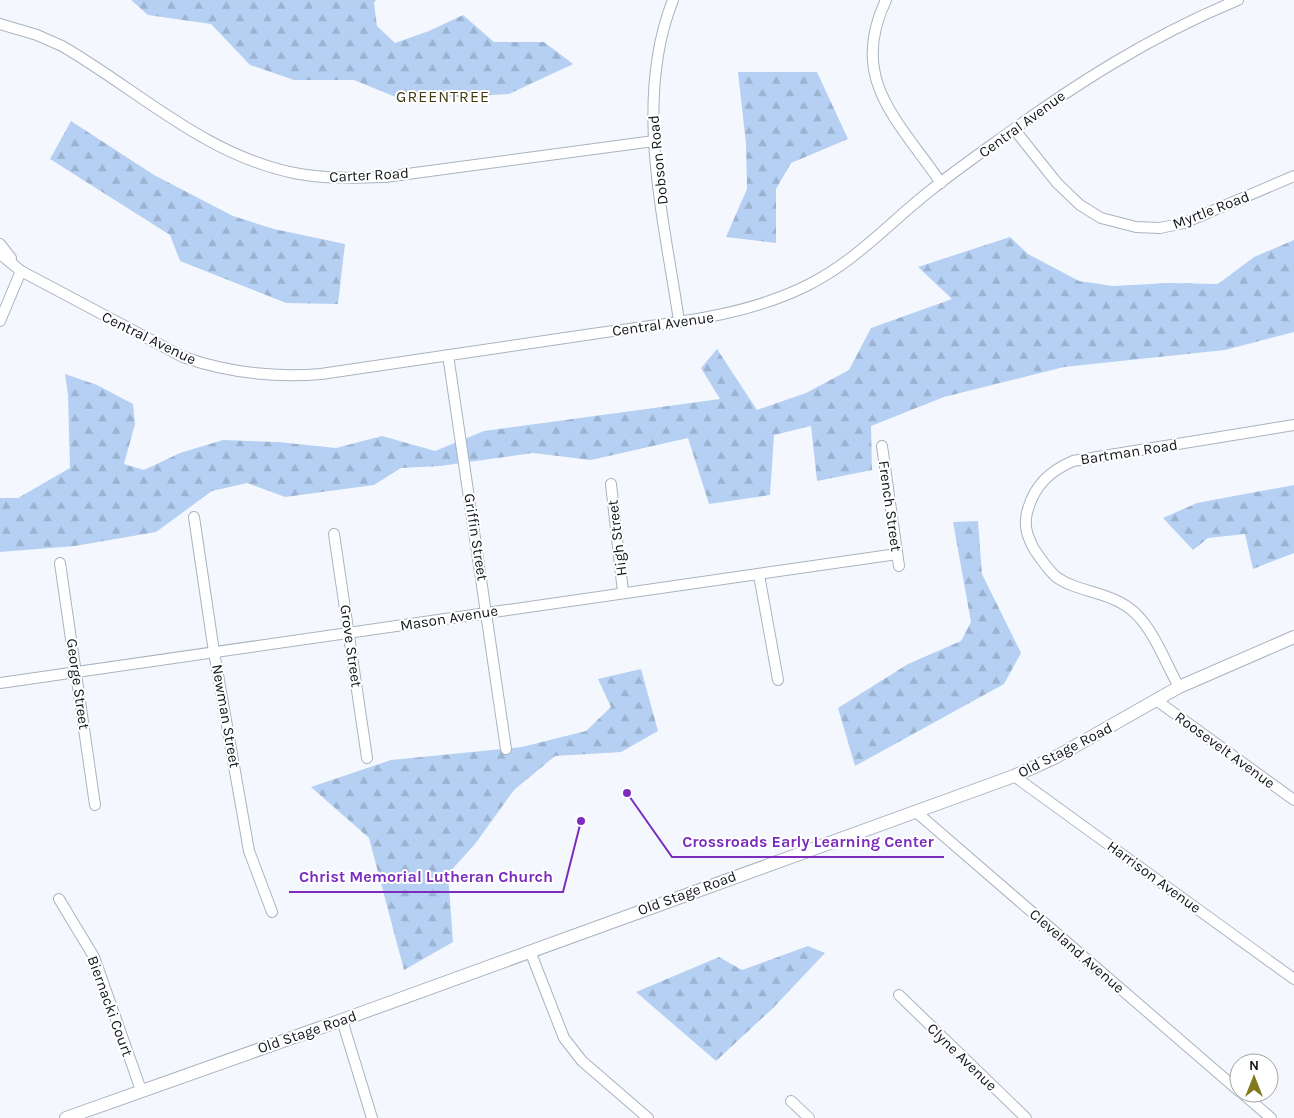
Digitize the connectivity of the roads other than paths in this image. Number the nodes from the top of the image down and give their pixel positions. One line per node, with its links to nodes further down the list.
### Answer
1 (673, 0): 6 (street, Dobson Road)
2 (886, 0): 8 (street)
3 (1238, 0): 5 (street, Central Avenue)
4 (0, 24): 6 (street, Carter Road)
5 (1014, 129): 7 (street, Myrtle Road); 8 (street, Central Avenue)
6 (654, 140): 13 (street, Dobson Road)
7 (1294, 176)
8 (940, 182): 13 (street, Central Avenue)
9 (0, 244): 11 (street, Central Avenue)
10 (0, 254): 11 (street, Central Avenue)
11 (21, 271): 12 (street); 14 (street, Central Avenue)
12 (0, 321)
13 (679, 322): 14 (street, Central Avenue)
14 (448, 355): 25 (street, Griffin Street)
15 (1294, 425): 32 (street, Bartman Road)
16 (882, 446): 20 (street, French Street)
17 (610, 484): 24 (street, High Street)
18 (194, 517): 28 (street, Newman Street)
19 (334, 534): 26 (street, Grove Street)
20 (897, 554): 22 (street, French Street); 23 (street, Mason Avenue)
21 (60, 563): 29 (street, George Street)
22 (899, 566)
23 (759, 575): 24 (street, Mason Avenue); 30 (street)
24 (623, 592): 25 (street, Mason Avenue)
25 (487, 612): 26 (street, Mason Avenue); 34 (street, Griffin Street)
26 (350, 633): 28 (street, Mason Avenue); 35 (street, Grove Street)
27 (1294, 637): 32 (street, Old Stage Road)
28 (214, 652): 29 (street, Mason Avenue); 41 (street, Newman Street)
29 (77, 671): 31 (street, Mason Avenue); 38 (street, George Street)
30 (778, 680)
31 (0, 683)
32 (1179, 687): 33 (street, Old Stage Road)
33 (1156, 700): 36 (street, Old Stage Road); 37 (street, Roosevelt Avenue)
34 (506, 749)
35 (367, 758)
36 (1014, 776): 39 (street, Old Stage Road); 43 (street, Harrison Avenue)
37 (1294, 800)
38 (95, 805)
39 (915, 811): 42 (street, Old Stage Road); 46 (street, Cleveland Avenue)
40 (59, 899): 47 (street, Biernacki Court)
41 (272, 912)
42 (530, 951): 45 (street, Old Stage Road); 50 (street)
43 (1294, 979)
44 (899, 995): 54 (street, Clyne Avenue)
45 (342, 1020): 47 (street, Old Stage Road); 52 (street)
46 (1229, 1082)
47 (141, 1090): 51 (street, Old Stage Road)
48 (791, 1101): 53 (street)
49 (1253, 1103): 55 (street, Cleveland Avenue)
50 (643, 1116)
51 (66, 1118)
52 (372, 1118)
53 (809, 1118)
54 (1026, 1118)
55 (1271, 1118)

